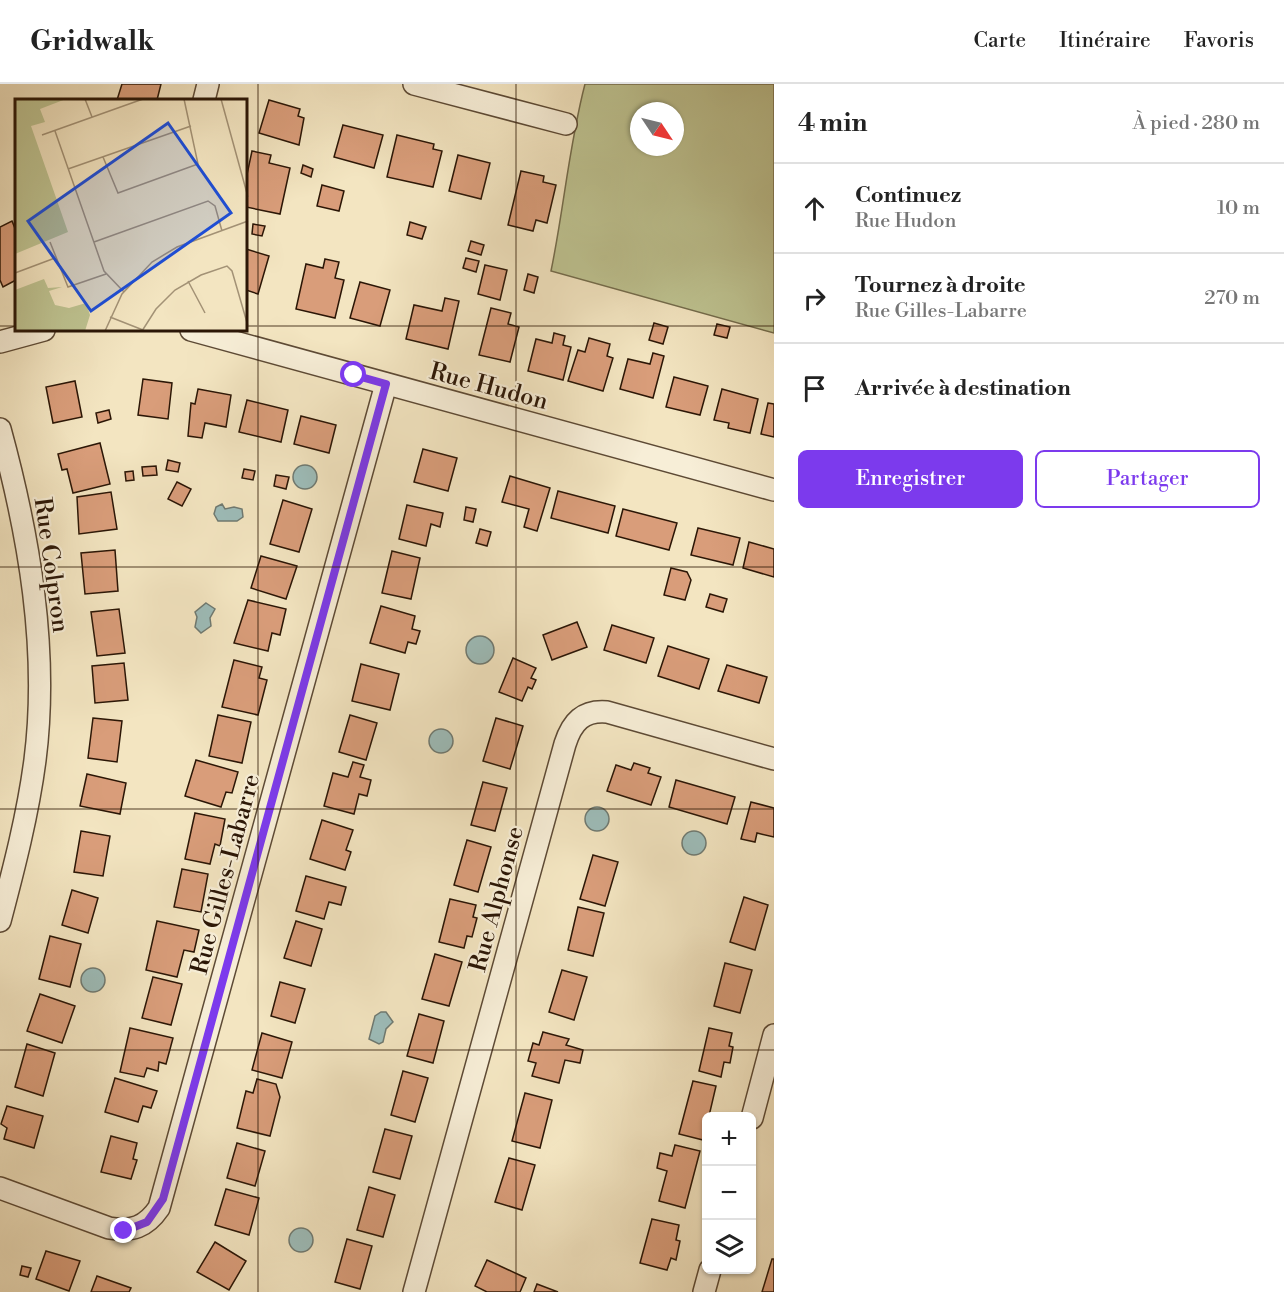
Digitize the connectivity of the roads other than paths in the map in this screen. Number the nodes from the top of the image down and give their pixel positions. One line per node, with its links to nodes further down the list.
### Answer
1 (208, 84): 4 (street)
2 (414, 84): 3 (street)
3 (452, 89): 5 (street)
4 (204, 99)
5 (566, 124)
6 (37, 332): 8 (street)
7 (198, 332): 9 (street, Rue Hudon)
8 (0, 342)
9 (386, 384): 11 (street, Rue Hudon); 16 (street, Rue Gilles-Labarre)
10 (0, 429): 13 (street, Rue Colpron)
11 (774, 490)
12 (774, 759): 18 (street, Rue Alphonse)
13 (0, 921)
14 (774, 1035): 15 (street)
15 (754, 1112)
16 (0, 1188)
17 (709, 1274): 19 (street)
18 (414, 1292)
19 (704, 1292)

